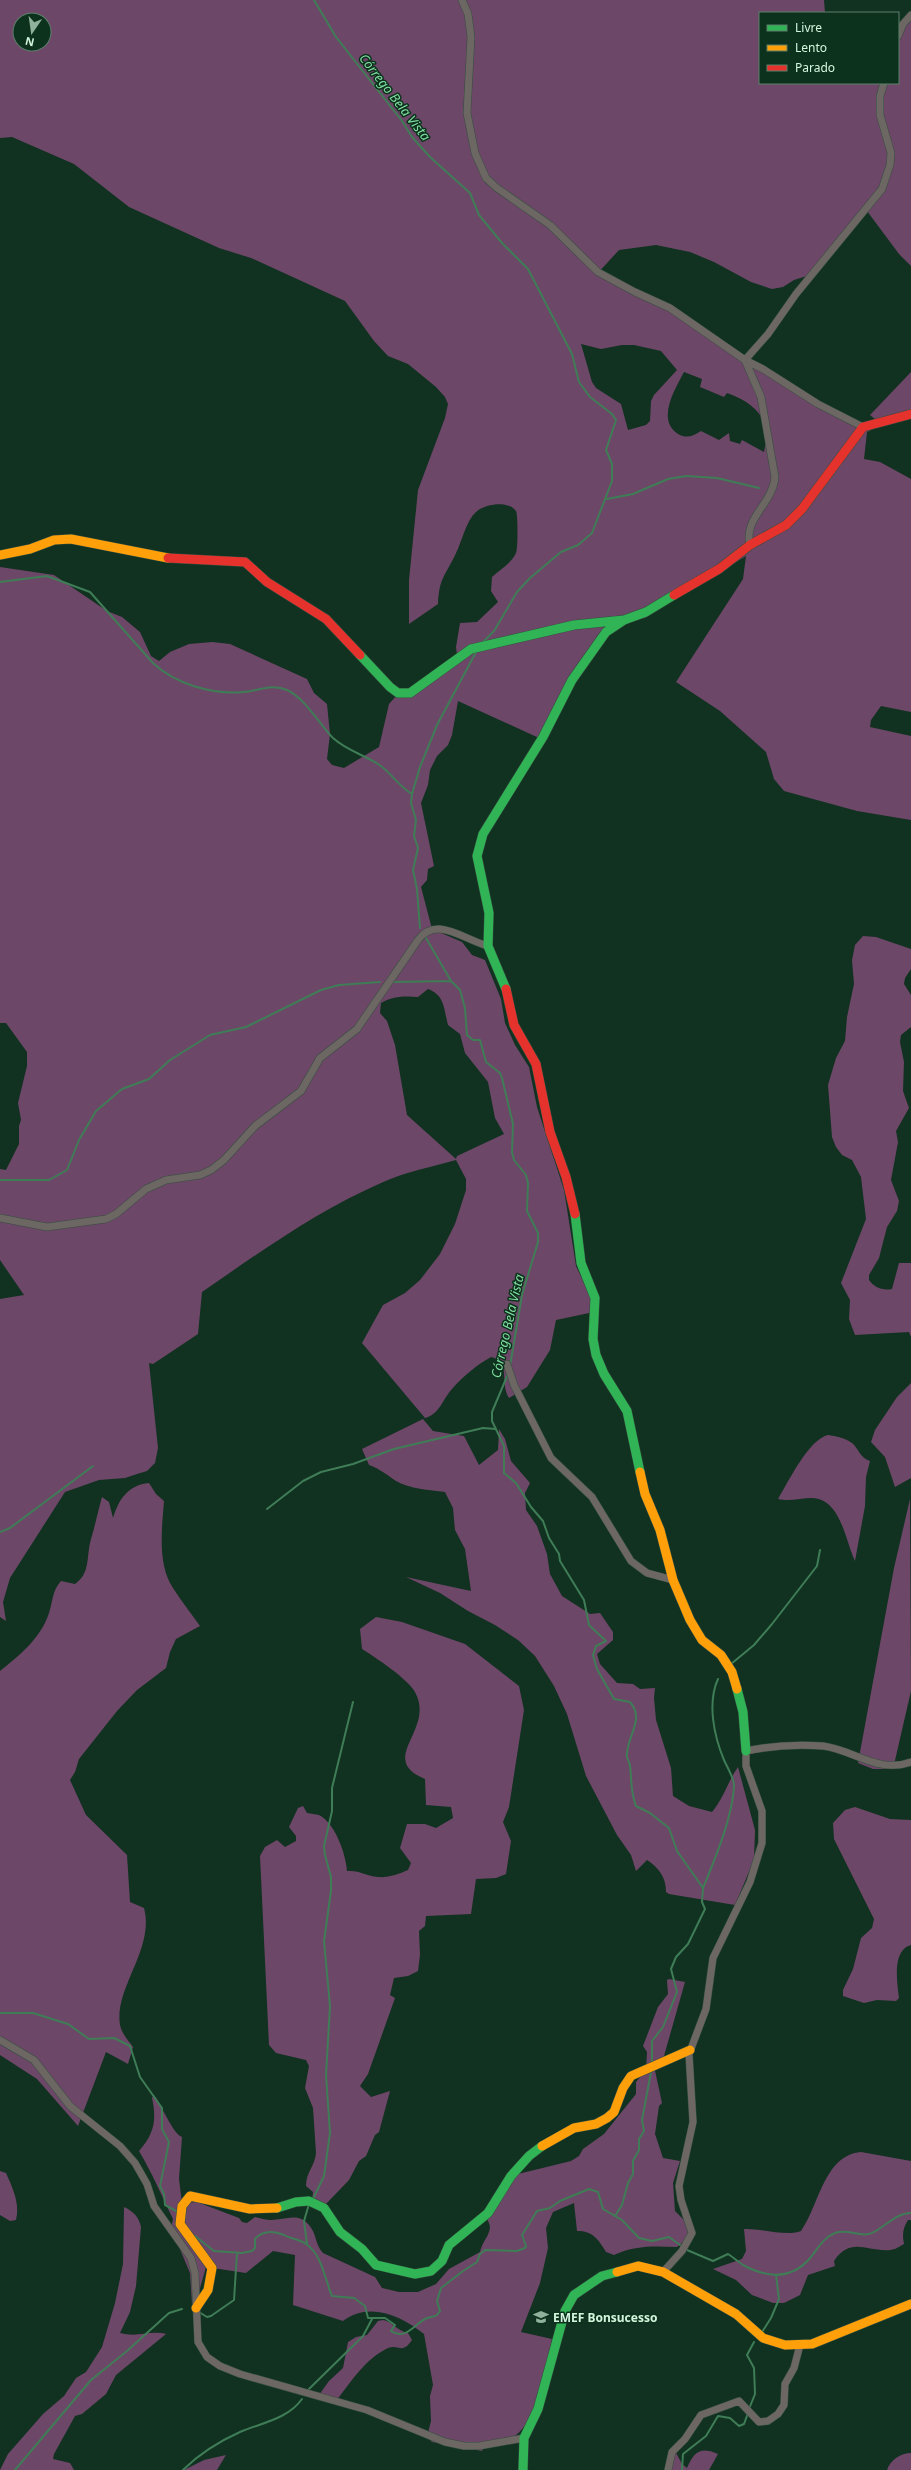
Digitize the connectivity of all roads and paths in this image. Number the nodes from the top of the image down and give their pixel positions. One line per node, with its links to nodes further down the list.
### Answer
1 (462, 0): 5 (street)
2 (911, 14): 3 (street)
3 (899, 34)
4 (884, 84): 5 (street)
5 (745, 360): 7 (street); 8 (street)
6 (911, 414): 7 (street)
7 (863, 427): 8 (street)
8 (750, 545): 10 (street)
9 (0, 555): 10 (street)
10 (624, 620): 11 (street)
11 (488, 946): 12 (street); 14 (street)
12 (0, 1218)
13 (507, 1364): 14 (street)
14 (673, 1580): 15 (street)
15 (746, 1751): 16 (street); 18 (street)
16 (911, 1762)
17 (0, 2040): 21 (street)
18 (690, 2050): 19 (street); 21 (street)
19 (663, 2272): 22 (street); 23 (street)
20 (911, 2304): 22 (street)
21 (196, 2308): 23 (street)
22 (800, 2345): 25 (street)
23 (524, 2438): 24 (street)
24 (523, 2470)
25 (668, 2470)

